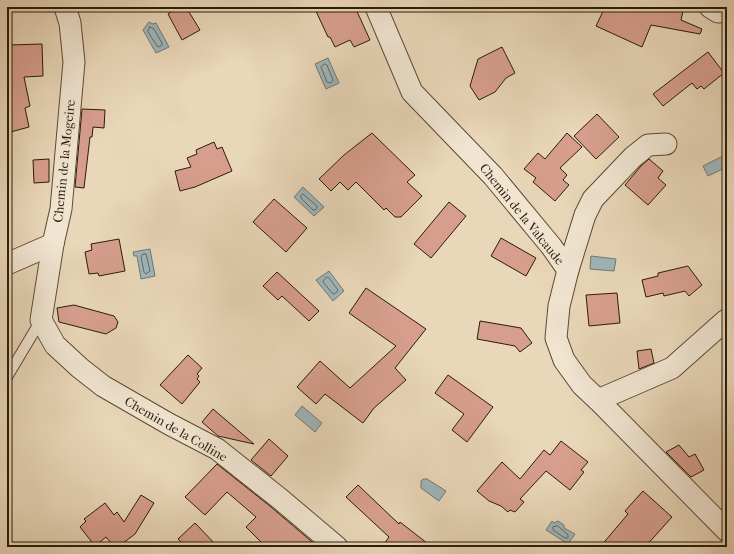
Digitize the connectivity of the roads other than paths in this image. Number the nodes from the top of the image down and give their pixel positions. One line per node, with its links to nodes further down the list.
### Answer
1 (65, 7): 6 (street, Chemin de la Mogeire)
2 (376, 7): 8 (street, Chemin de la Valcaude)
3 (710, 7): 4 (street)
4 (727, 11)
5 (666, 144): 8 (street)
6 (53, 244): 7 (street); 9 (street, Chemin de la Mogeire)
7 (7, 264)
8 (568, 270): 12 (street, Chemin de la Valcaude)
9 (41, 320): 11 (lane, Chemin de la Mogeire); 14 (street, Chemin de la Colline)
10 (726, 320): 12 (street)
11 (7, 377)
12 (598, 400): 13 (street, Chemin de la Valcaude)
13 (727, 531)
14 (337, 547)

